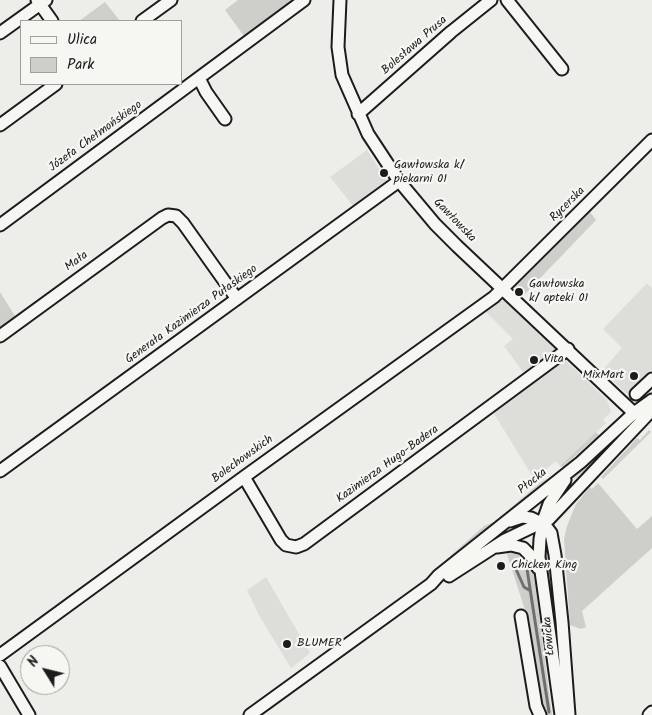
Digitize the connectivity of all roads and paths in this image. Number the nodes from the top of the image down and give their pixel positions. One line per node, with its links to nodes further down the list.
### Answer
1 (171, 0): 8 (street)
2 (304, 0): 11 (street, Józefa Chełmońskiego)
3 (340, 0): 13 (street, Gawłowska)
4 (491, 0): 13 (street, Bolesława Prusa)
5 (507, 0): 10 (street)
6 (41, 1): 7 (street); 9 (street)
7 (51, 20)
8 (143, 20)
9 (0, 33)
10 (562, 69)
11 (198, 78): 14 (street); 18 (street, Józefa Chełmońskiego)
12 (55, 85): 15 (street)
13 (358, 114): 17 (street, Gawłowska)
14 (226, 119)
15 (0, 125)
16 (652, 140): 19 (street, Rycerska)
17 (399, 181): 19 (street, Gawłowska); 20 (street, Generała Kazimierza Pułaskiego)
18 (0, 225)
19 (503, 289): 22 (street, Gawłowska); 31 (street, Bolechowskich)
20 (237, 299): 21 (street, Mała); 30 (street, Generała Kazimierza Pułaskiego)
21 (0, 336)
22 (568, 349): 27 (street, Gawłowska); 31 (street, Kazimierza Hugo-Badera)
23 (652, 379): 24 (street)
24 (636, 394)
25 (652, 400): 27 (street, Płocka)
26 (652, 410): 27 (street); 28 (street, Płocka)
27 (634, 413): 28 (street); 29 (street, Płocka)
28 (625, 439): 32 (street, Płocka)
29 (581, 462): 33 (street, Łowicka); 34 (street, Płocka)
30 (0, 471)
31 (244, 476): 40 (street, Bolechowskich)
32 (564, 505): 33 (street, Płocka); 36 (street, Łowicka)
33 (542, 523): 34 (street); 35 (street, Płocka); 36 (street, Łowicka); 37 (street, Łowicka)
34 (502, 525): 38 (street, Płocka)
35 (493, 548): 37 (street, Łowicka); 38 (street, Płocka)
36 (555, 555): 47 (street, Łowicka)
37 (541, 579): 46 (street, Łowicka)
38 (431, 584): 44 (street, Płocka)
39 (521, 616): 45 (street)
40 (0, 655)
41 (0, 666): 43 (street)
42 (652, 712): 48 (street)
43 (29, 715)
44 (250, 715)
45 (540, 715)
46 (561, 715)
47 (569, 715)
48 (649, 715)

